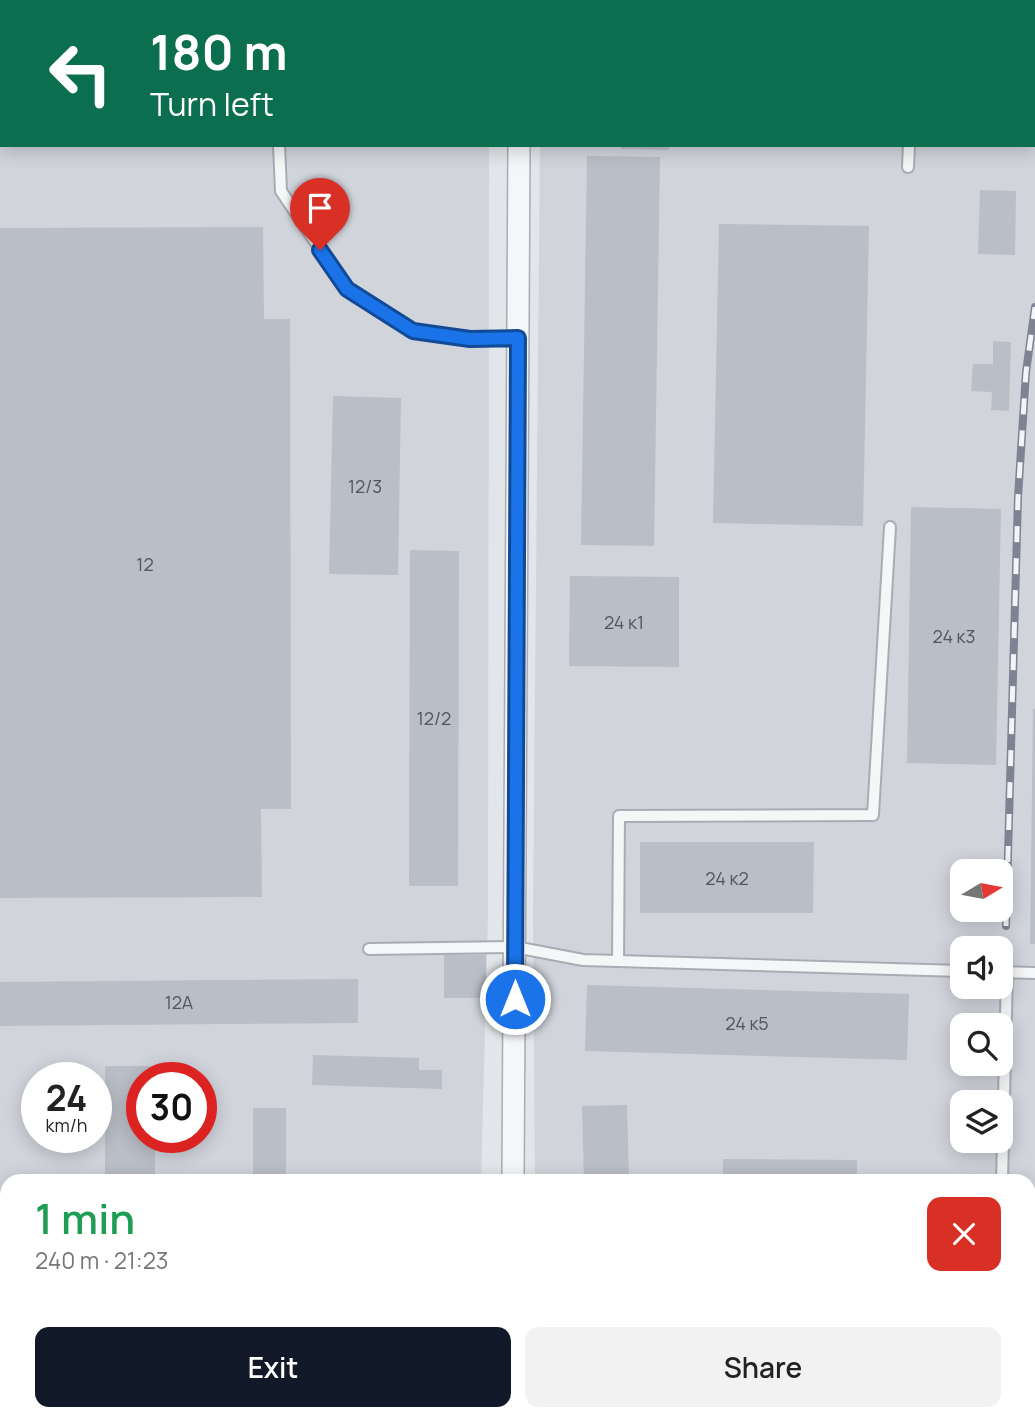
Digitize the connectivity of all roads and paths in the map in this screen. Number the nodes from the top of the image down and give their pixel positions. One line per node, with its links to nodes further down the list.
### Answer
1 (279, 147): 5 (lane)
2 (519, 147): 5 (street)
3 (909, 147): 4 (lane)
4 (908, 167)
5 (518, 338): 7 (street)
6 (890, 527): 9 (lane)
7 (515, 947): 8 (lane); 9 (lane); 14 (street)
8 (369, 949)
9 (618, 961): 10 (lane)
10 (950, 971)
11 (1013, 972): 12 (lane)
12 (1035, 973)
13 (1004, 999): 15 (lane)
14 (513, 1174)
15 (1002, 1174)

